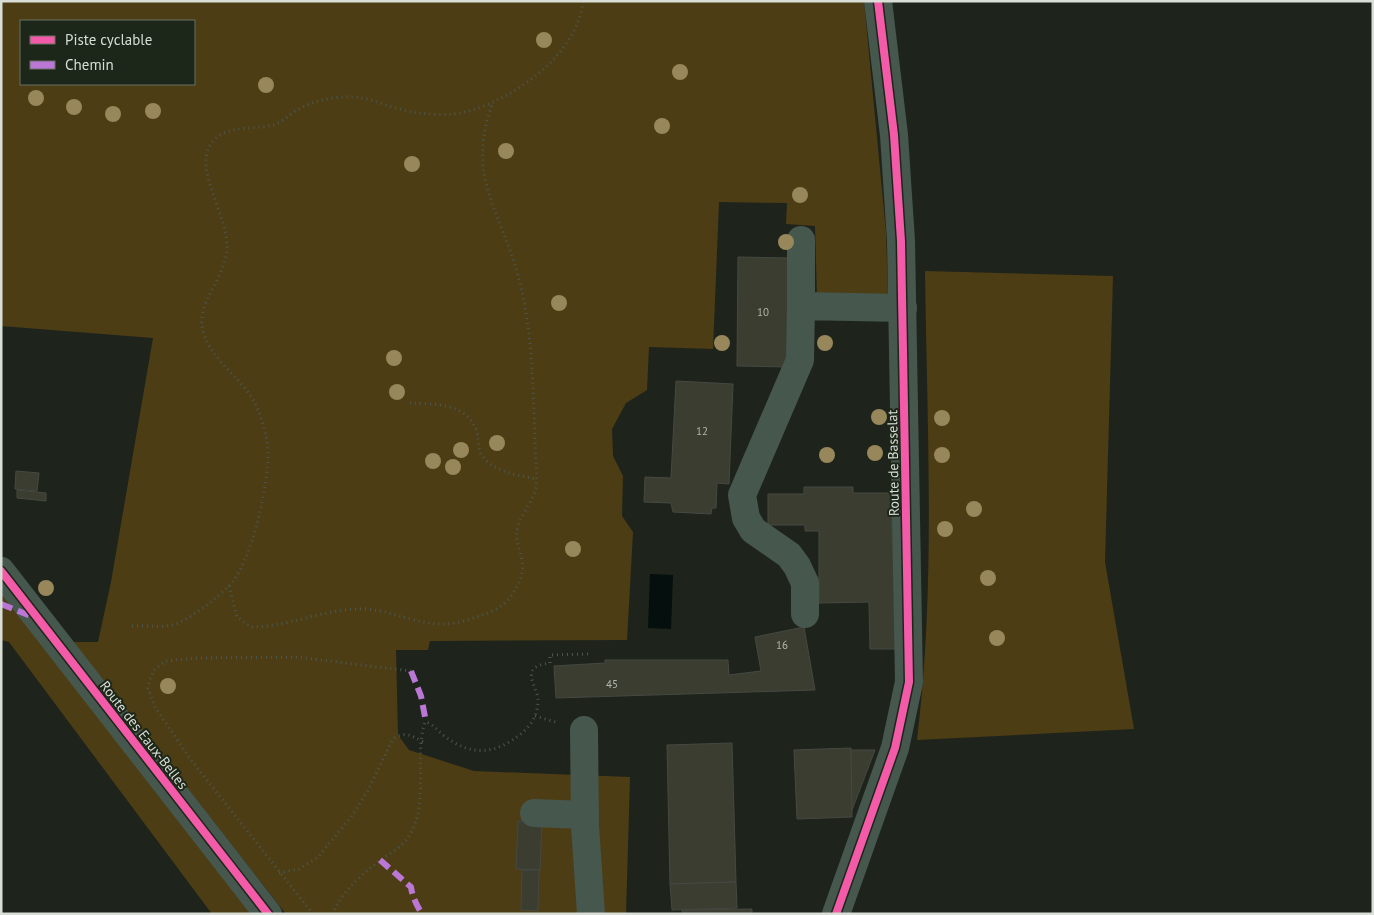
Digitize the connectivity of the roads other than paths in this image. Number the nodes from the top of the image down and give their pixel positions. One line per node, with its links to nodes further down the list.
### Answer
1 (878, 1): 4 (street, Route de Basselat)
2 (801, 240): 3 (street)
3 (801, 306): 4 (street); 6 (street)
4 (903, 308): 12 (street, Route de Basselat)
5 (1, 571): 10 (street, Route des Eaux-Belles)
6 (805, 614)
7 (584, 730): 9 (street)
8 (534, 813): 9 (street)
9 (585, 816): 11 (street)
10 (268, 914)
11 (591, 914)
12 (836, 914)

